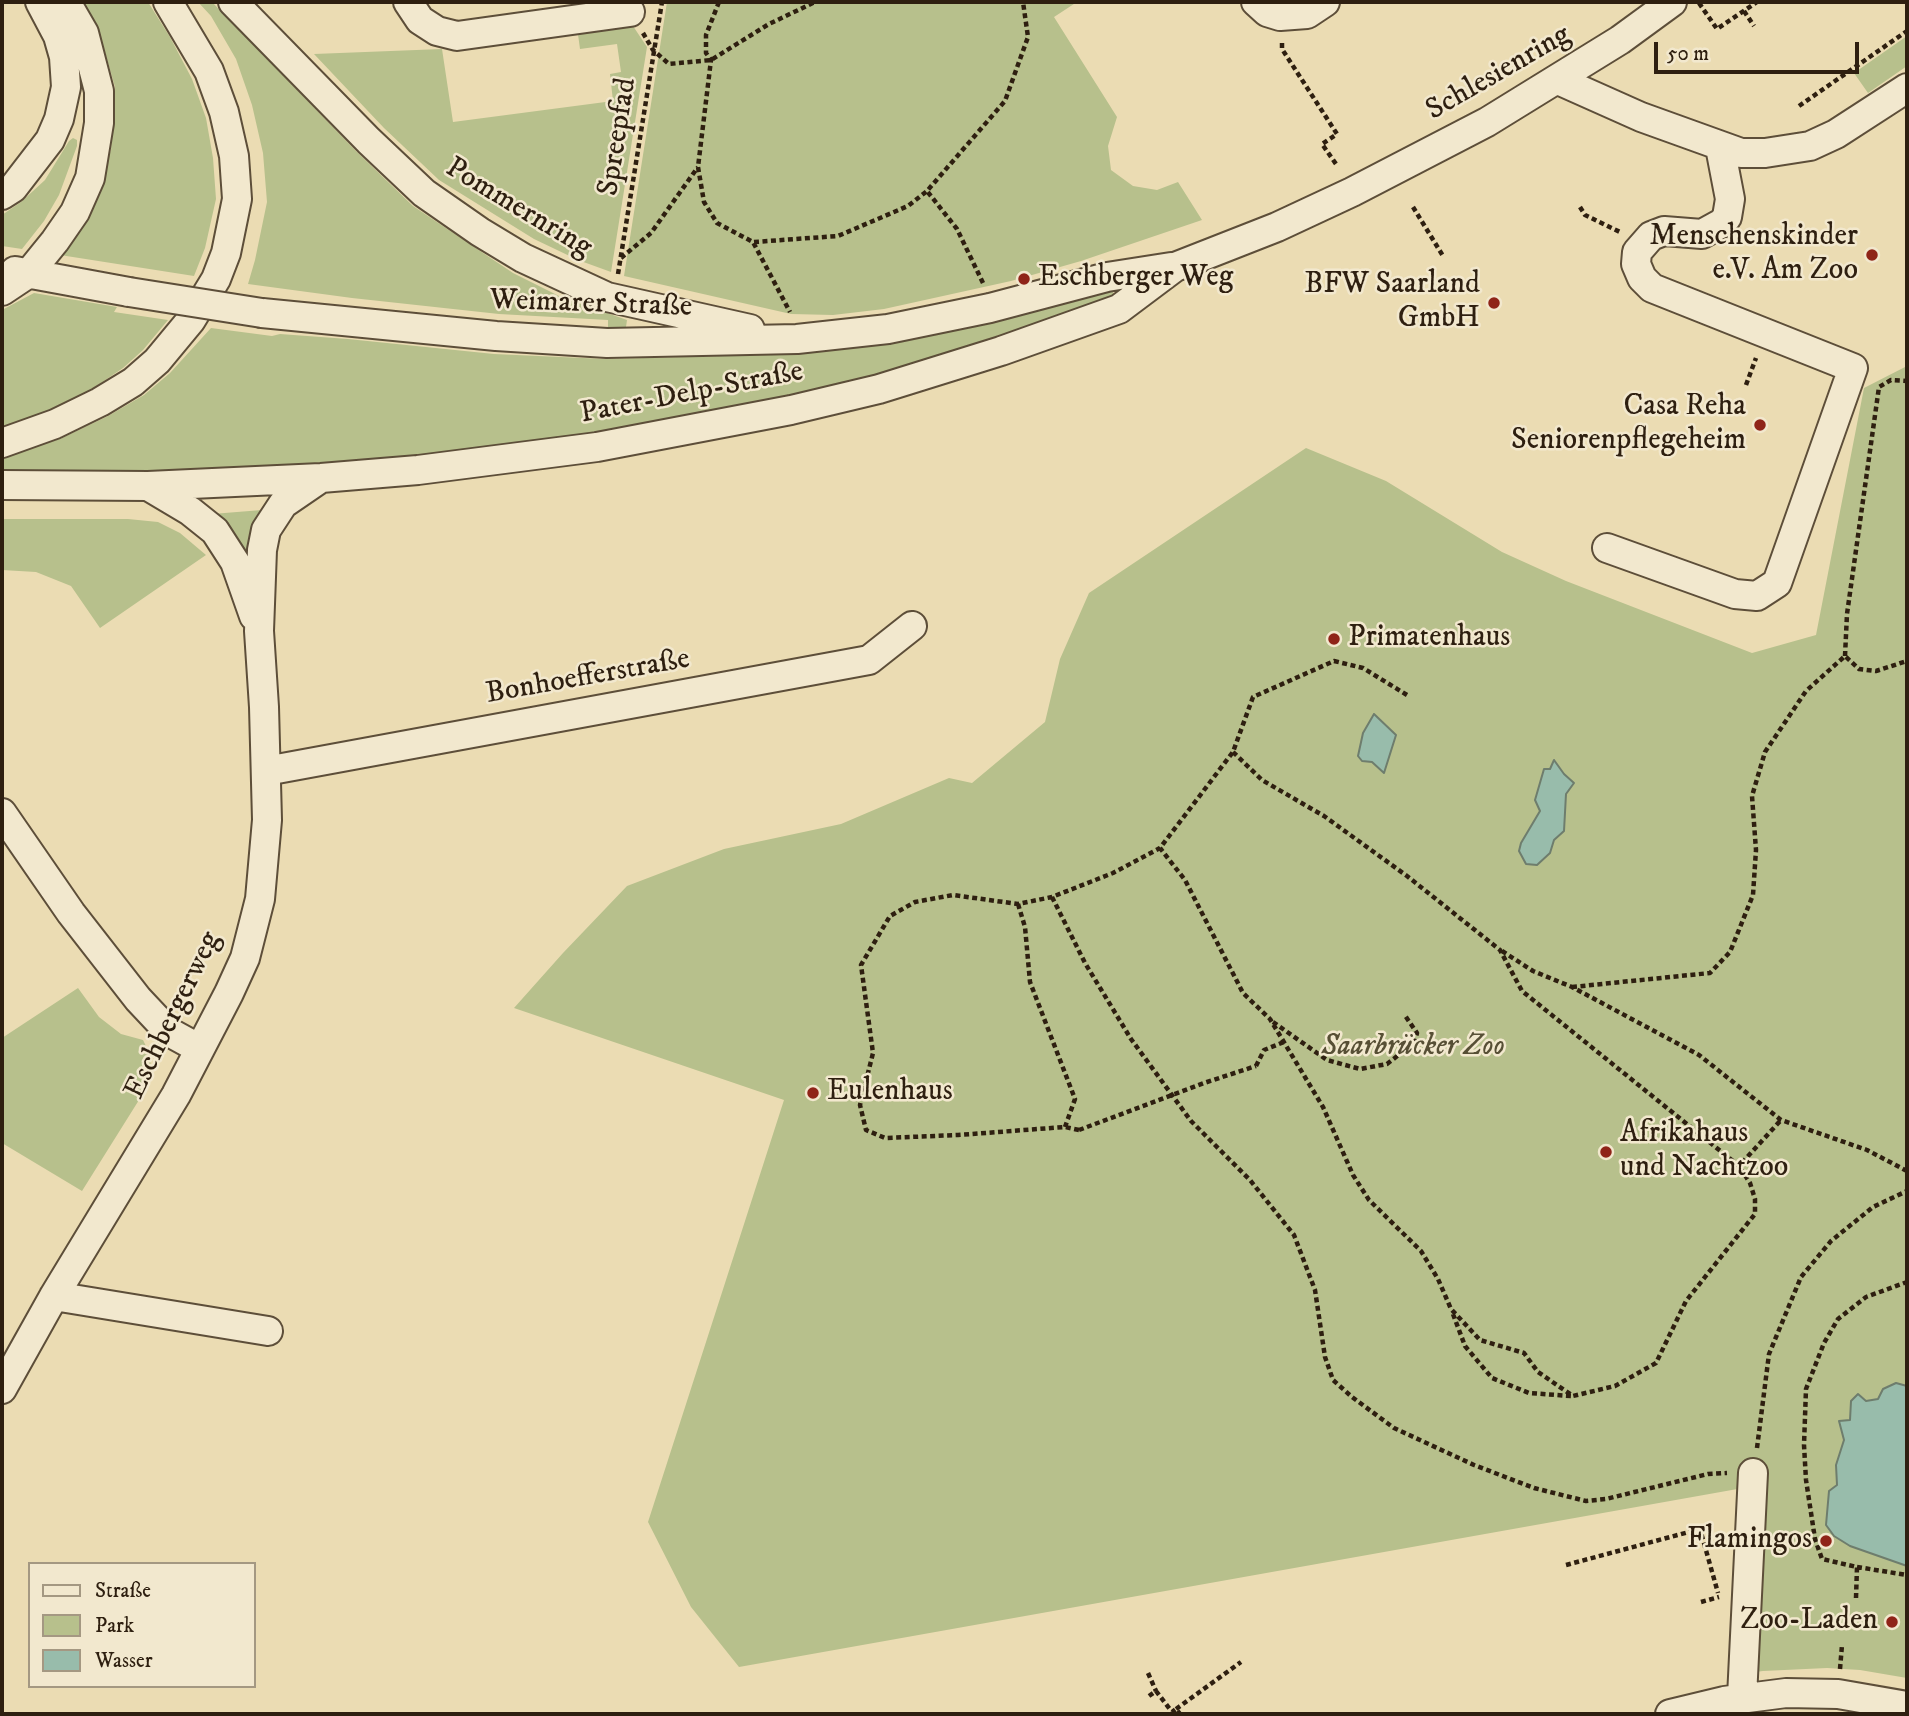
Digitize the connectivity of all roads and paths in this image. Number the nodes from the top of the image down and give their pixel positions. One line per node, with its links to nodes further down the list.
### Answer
1 (40, 2): 30 (street)
2 (66, 2): 38 (street)
3 (168, 2): 44 (street)
4 (233, 2): 42 (street, Pommernring)
5 (408, 2): 16 (street)
6 (662, 2): 20 (path, Spreepfad)
7 (719, 2): 21 (path)
8 (815, 2): 21 (path)
9 (1023, 2): 28 (path)
10 (1256, 2): 11 (street)
11 (1325, 2)
12 (1672, 2): 22 (street, Schlesienring)
13 (1699, 2): 15 (path)
14 (1757, 2): 15 (path)
15 (1744, 11): 17 (path)
16 (629, 12)
17 (1754, 26)
18 (1907, 31): 24 (path)
19 (1282, 49): 26 (path)
20 (653, 50): 21 (path); 36 (path, Spreepfad)
21 (711, 60): 27 (path)
22 (1558, 80): 25 (street); 29 (street, Schlesienring)
23 (1907, 88): 25 (street)
24 (1799, 106)
25 (1720, 147): 48 (street)
26 (1336, 164)
27 (698, 167): 34 (path); 36 (path)
28 (927, 191): 34 (path); 41 (path)
29 (1352, 192): 37 (street, Pater-Delp-Straße)
30 (2, 195)
31 (1413, 206): 35 (path)
32 (1580, 207): 33 (path)
33 (1617, 231)
34 (753, 242): 42 (path)
35 (1443, 256)
36 (620, 259): 39 (path, Spreepfad)
37 (1175, 267): 42 (street, Weimarer Straße); 45 (street, Pater-Delp-Straße)
38 (15, 271): 40 (street); 42 (street, Weimarer Straße, bridge)
39 (617, 279)
40 (2, 290)
41 (986, 291)
42 (795, 329)
43 (1907, 381): 51 (path)
44 (2, 443)
45 (321, 478): 47 (street, Pater-Delp-Straße); 50 (street, Eschbergerweg)
46 (2, 485): 47 (street, Pater-Delp-Straße)
47 (148, 486): 50 (street, Eschbergerweg)
48 (1606, 548)
49 (912, 626): 55 (street, Bonhoefferstraße)
50 (259, 632): 55 (street, Eschbergerweg)
51 (1845, 656): 52 (path); 61 (path)
52 (1907, 661)
53 (1408, 695): 54 (path)
54 (1233, 752): 57 (path); 60 (path)
55 (266, 771): 65 (street, Eschbergerweg)
56 (2, 813): 65 (street)
57 (1160, 848): 58 (path); 63 (path)
58 (1052, 897): 59 (path); 77 (path)
59 (1018, 904): 67 (path); 67 (path)
60 (1500, 950): 61 (path); 68 (path)
61 (1573, 987): 66 (path)
62 (1404, 1014): 63 (path)
63 (1270, 1020): 64 (path)
64 (1284, 1042): 67 (path, bridge); 73 (path)
65 (200, 1049): 72 (street, Eschbergerweg)
66 (1781, 1120): 68 (path); 69 (path)
67 (1065, 1127)
68 (1740, 1166): 76 (path)
69 (1907, 1171)
70 (1907, 1191): 77 (path)
71 (1907, 1282): 79 (path)
72 (54, 1296): 74 (street); 75 (street, Eschbergerweg)
73 (1451, 1310): 76 (path); 76 (path)
74 (268, 1331)
75 (2, 1389)
76 (1573, 1396)
77 (1753, 1473): 91 (street)
78 (1566, 1565): 81 (path)
79 (1857, 1567): 80 (path); 82 (path)
80 (1907, 1575)
81 (1719, 1597): 83 (path); 84 (path)
82 (1856, 1598)
83 (1700, 1602)
84 (1723, 1610)
85 (1842, 1645): 86 (path)
86 (1840, 1659)
87 (1241, 1662): 93 (path)
88 (1148, 1673): 89 (path)
89 (1156, 1691): 90 (path); 93 (path)
90 (1149, 1696)
91 (1742, 1698): 92 (street); 94 (street)
92 (1907, 1706)
93 (1178, 1712)
94 (1670, 1714)

